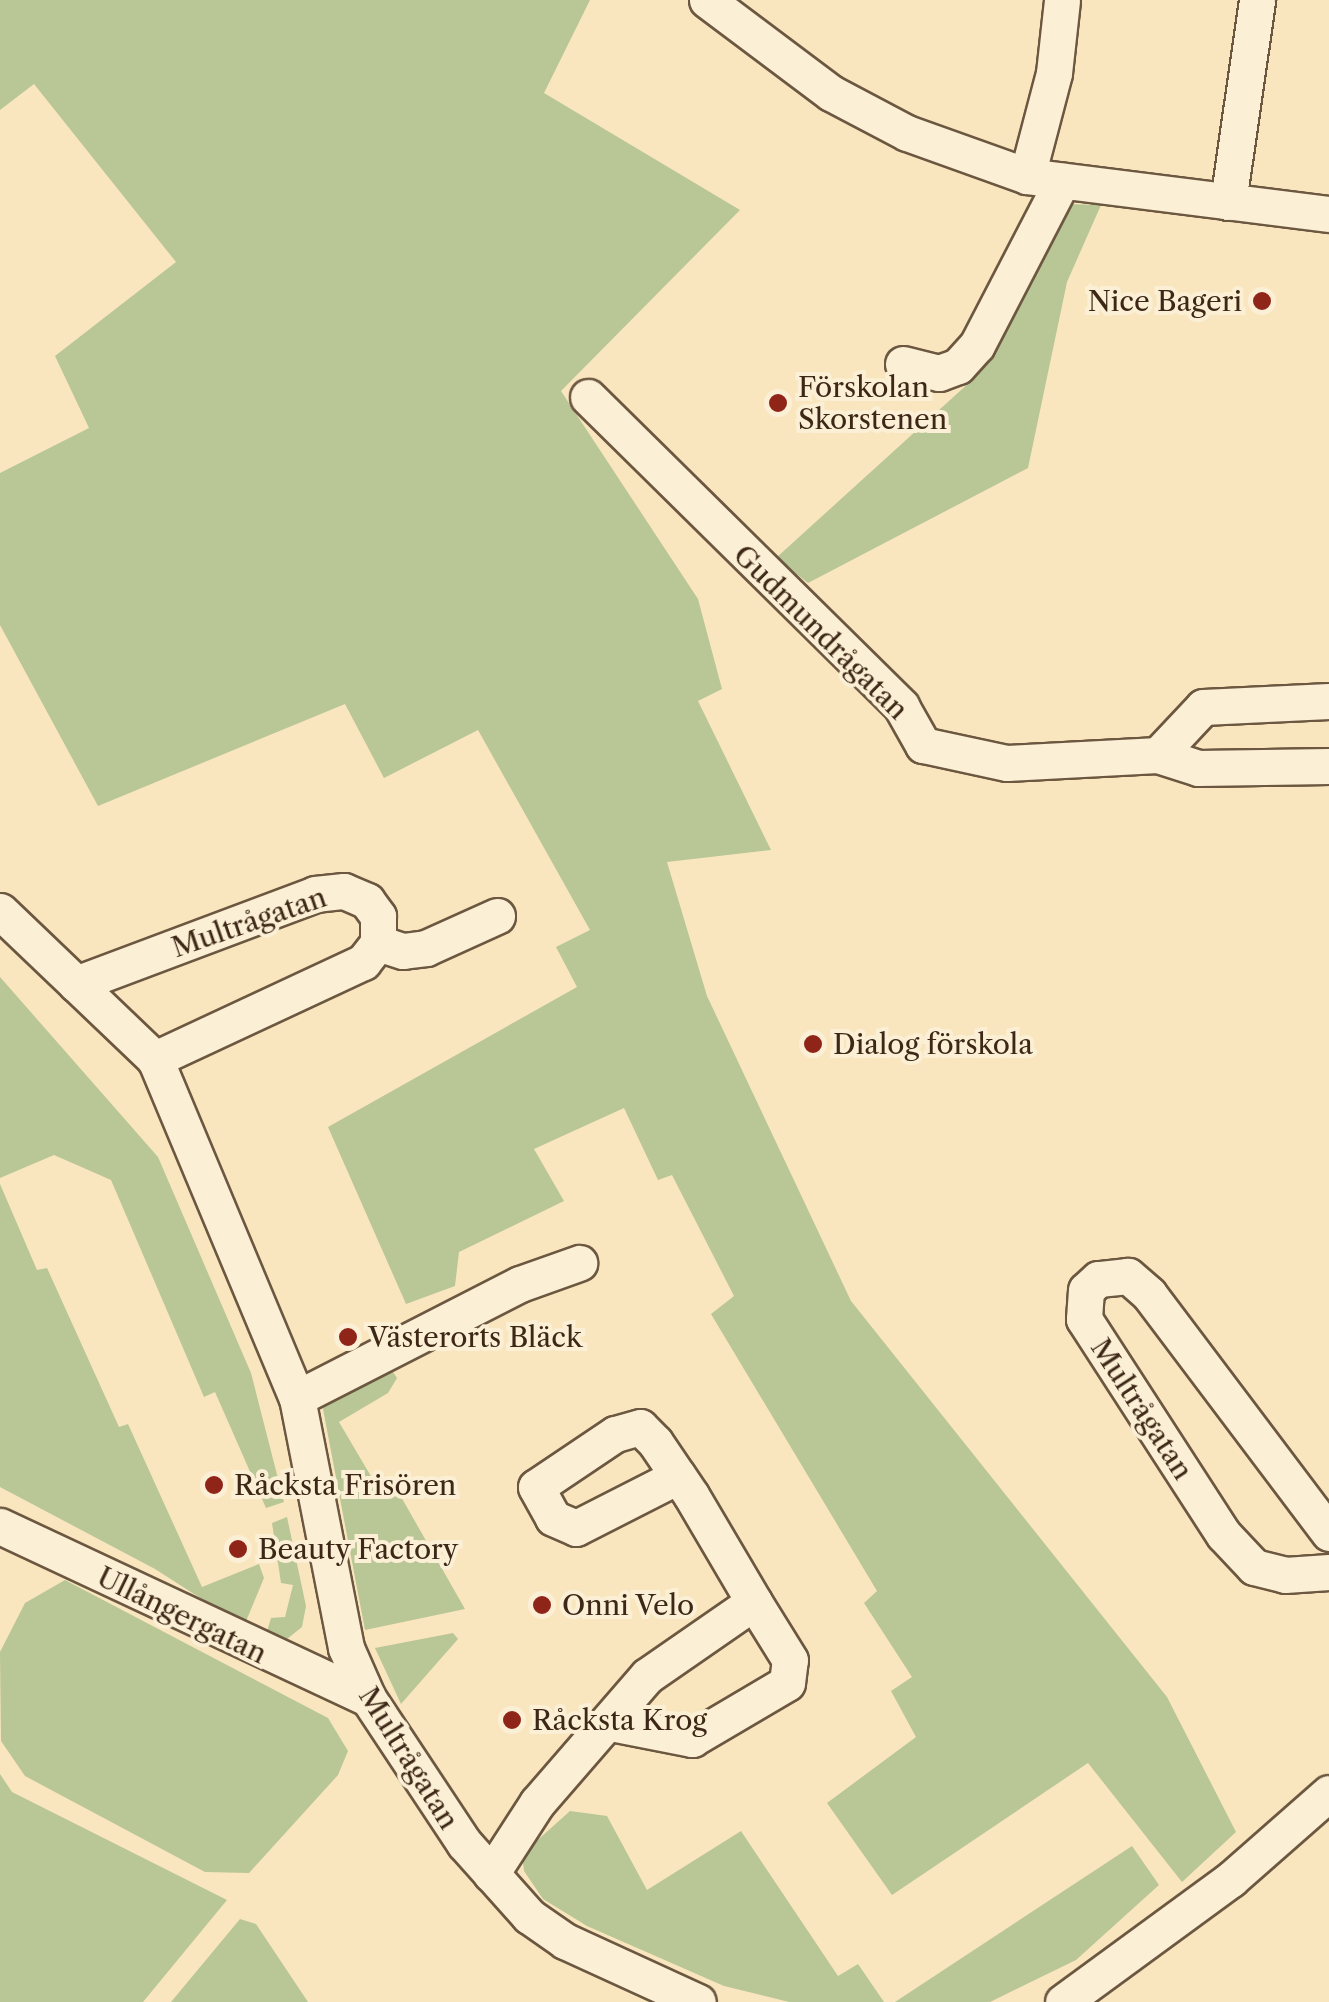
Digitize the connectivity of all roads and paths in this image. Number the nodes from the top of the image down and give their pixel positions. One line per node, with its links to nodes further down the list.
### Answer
1 (708, 0): 4 (street)
2 (1062, 0): 4 (street)
3 (1256, 0): 6 (street)
4 (1027, 176): 5 (street)
5 (1062, 181): 6 (street); 8 (street)
6 (1228, 202): 7 (street)
7 (1329, 214)
8 (903, 364)
9 (588, 398): 11 (street, Gudmundrågatan)
10 (1329, 701): 11 (street)
11 (1158, 755): 12 (street, Gudmundrågatan)
12 (1329, 766)
13 (0, 910): 16 (street, Multrågatan)
14 (497, 916): 15 (street)
15 (378, 942): 16 (street, Multrågatan); 17 (street)
16 (76, 984): 17 (street, Multrågatan)
17 (155, 1059): 19 (street, Multrågatan)
18 (579, 1263): 19 (street)
19 (297, 1398): 25 (street, Multrågatan)
20 (678, 1476): 24 (street)
21 (0, 1526): 25 (street, Ullångergatan)
22 (1329, 1533): 23 (street, Multrågatan)
23 (1329, 1572)
24 (754, 1602): 26 (street); 26 (street)
25 (368, 1698): 28 (street, Multrågatan)
26 (611, 1723): 28 (street)
27 (1329, 1792): 30 (street)
28 (491, 1874): 29 (street, Multrågatan)
29 (698, 2002)
30 (1063, 2002)

